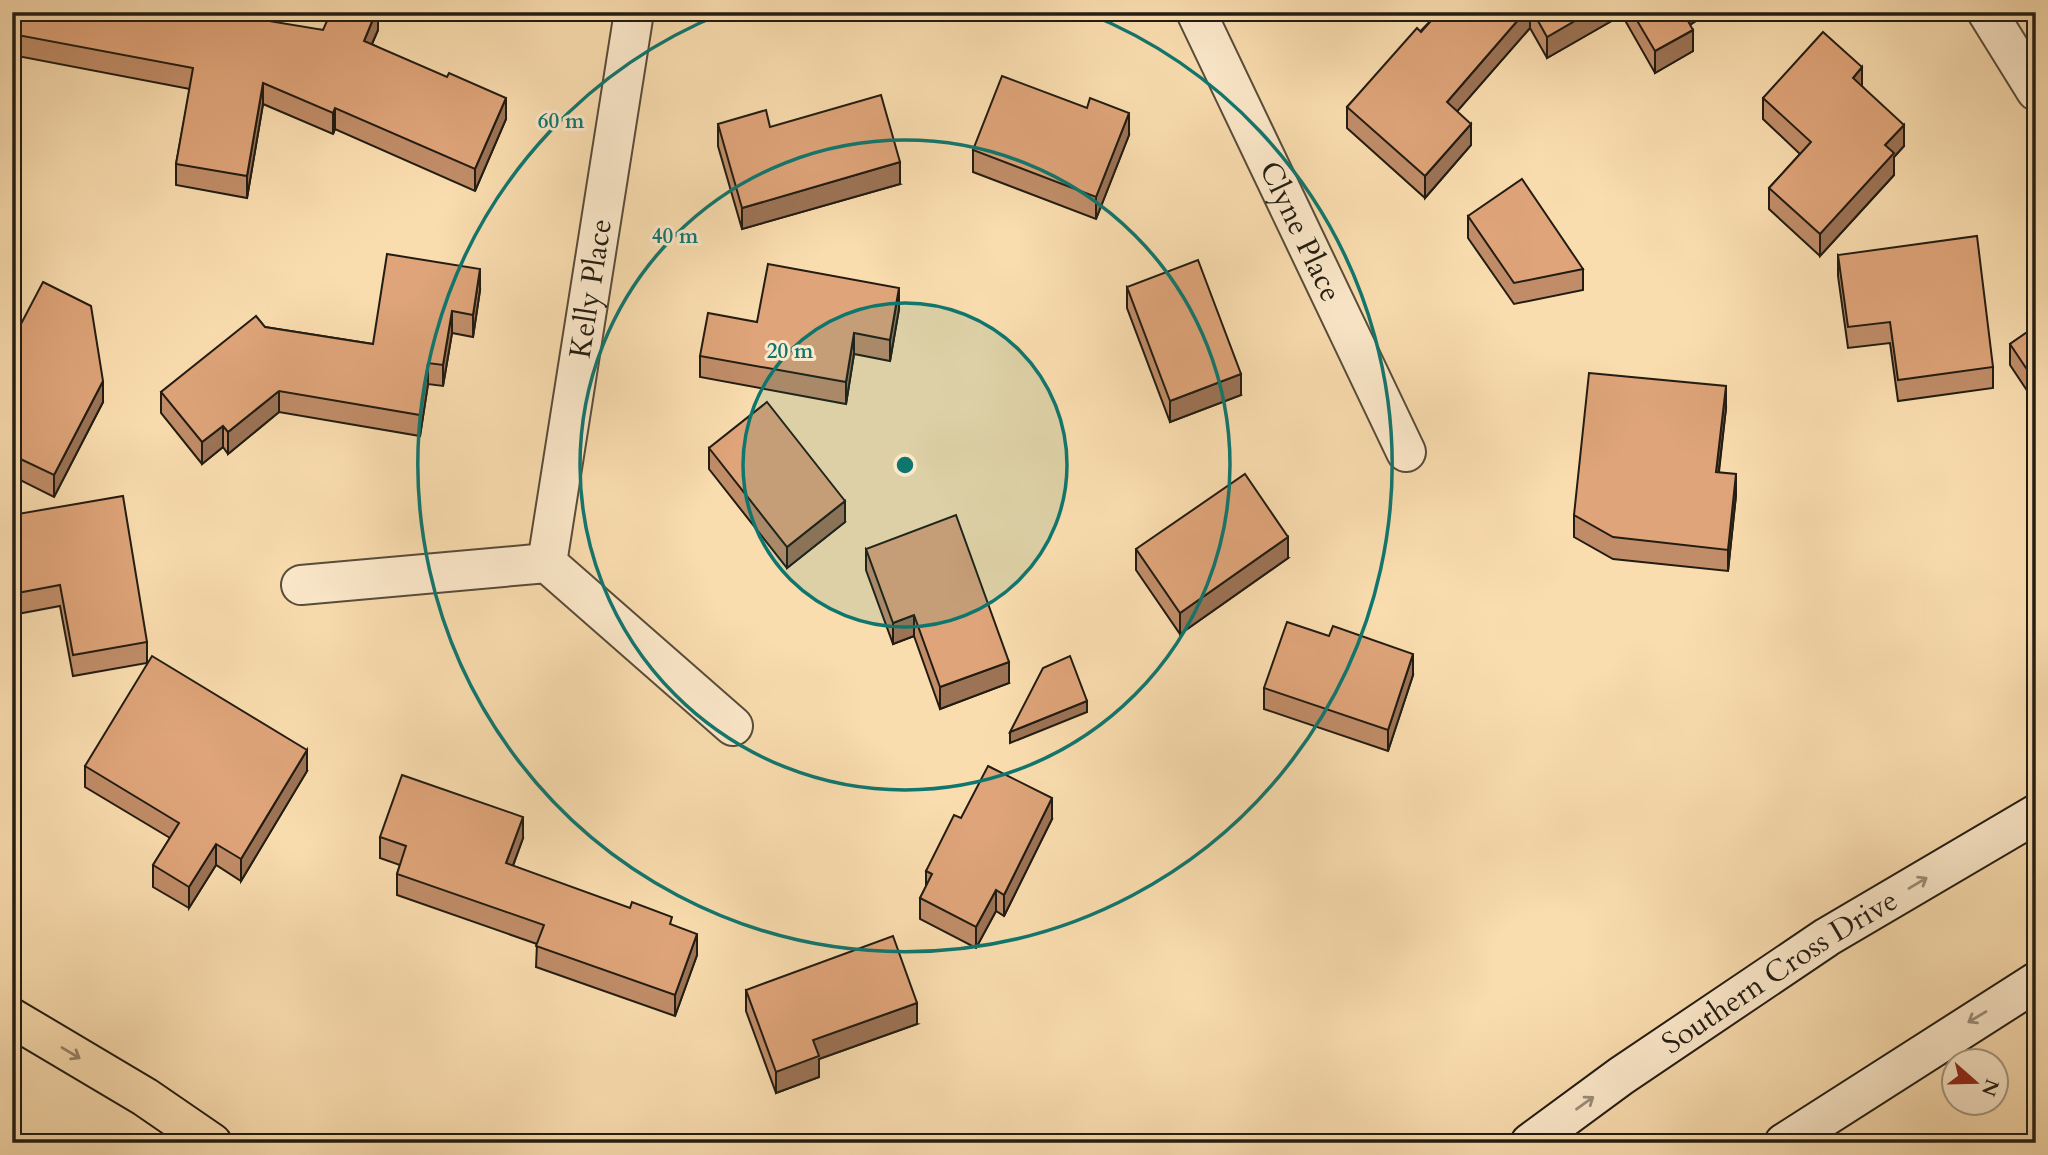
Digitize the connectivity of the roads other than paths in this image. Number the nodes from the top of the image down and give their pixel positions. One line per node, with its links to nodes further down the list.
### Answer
1 (634, 12): 6 (street, Kelly Place)
2 (1196, 12): 5 (street, Clyne Place)
3 (1987, 12): 4 (street)
4 (2036, 91)
5 (1406, 452)
6 (547, 563): 7 (street); 8 (street)
7 (300, 584)
8 (733, 726)
9 (2036, 814): 13 (street, Southern Cross Drive, one-way to 9)
10 (2036, 982): 14 (street, one-way to 14)
11 (12, 1018): 12 (main road, one-way to 12)
12 (212, 1143)
13 (1530, 1143)
14 (1784, 1143)

